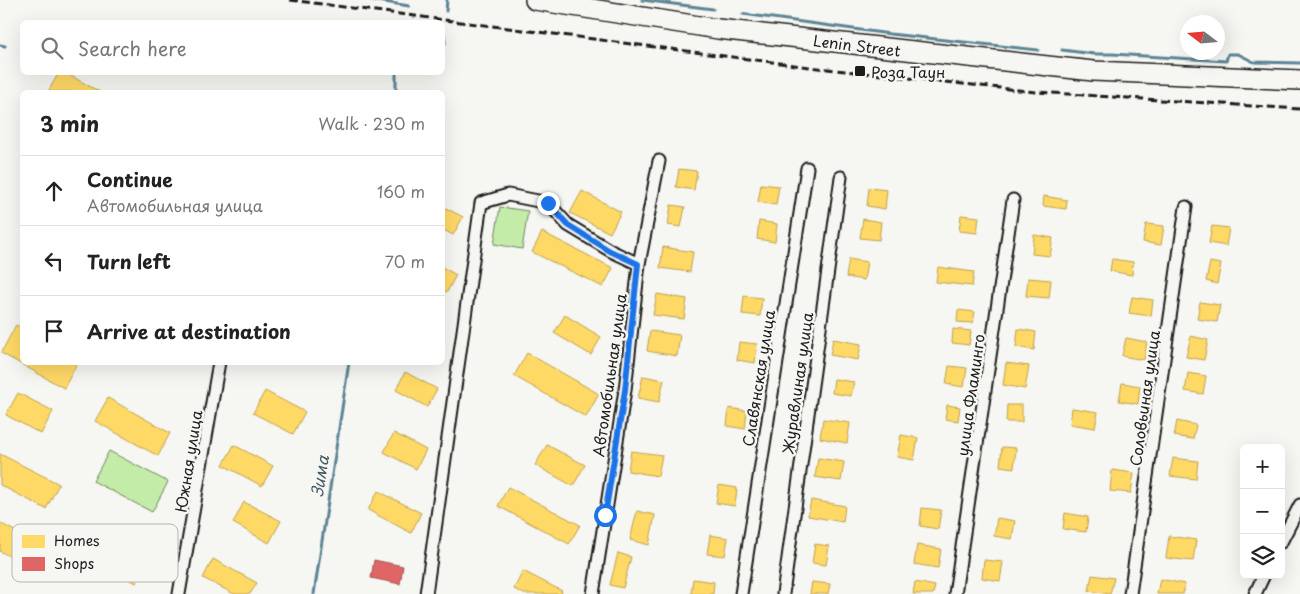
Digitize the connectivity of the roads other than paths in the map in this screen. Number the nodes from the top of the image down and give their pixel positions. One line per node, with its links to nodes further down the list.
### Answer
1 (535, 0): 2 (main road, Lenin Street)
2 (1300, 80)
3 (659, 161): 8 (street, Автомобильная улица)
4 (807, 168): 16 (street, Славянская улица)
5 (842, 177): 17 (street, Журавлиная улица)
6 (1013, 200): 18 (street, улица Фламинго)
7 (1186, 207): 19 (street, Соловьиная улица)
8 (638, 264): 14 (street); 15 (street, Автомобильная улица)
9 (218, 365): 13 (street, Южная улица)
10 (1300, 505): 11 (street)
11 (1285, 534)
12 (1262, 579): 20 (street)
13 (179, 594)
14 (426, 594)
15 (593, 594)
16 (740, 594)
17 (783, 594)
18 (955, 594)
19 (1130, 594)
20 (1255, 594)

